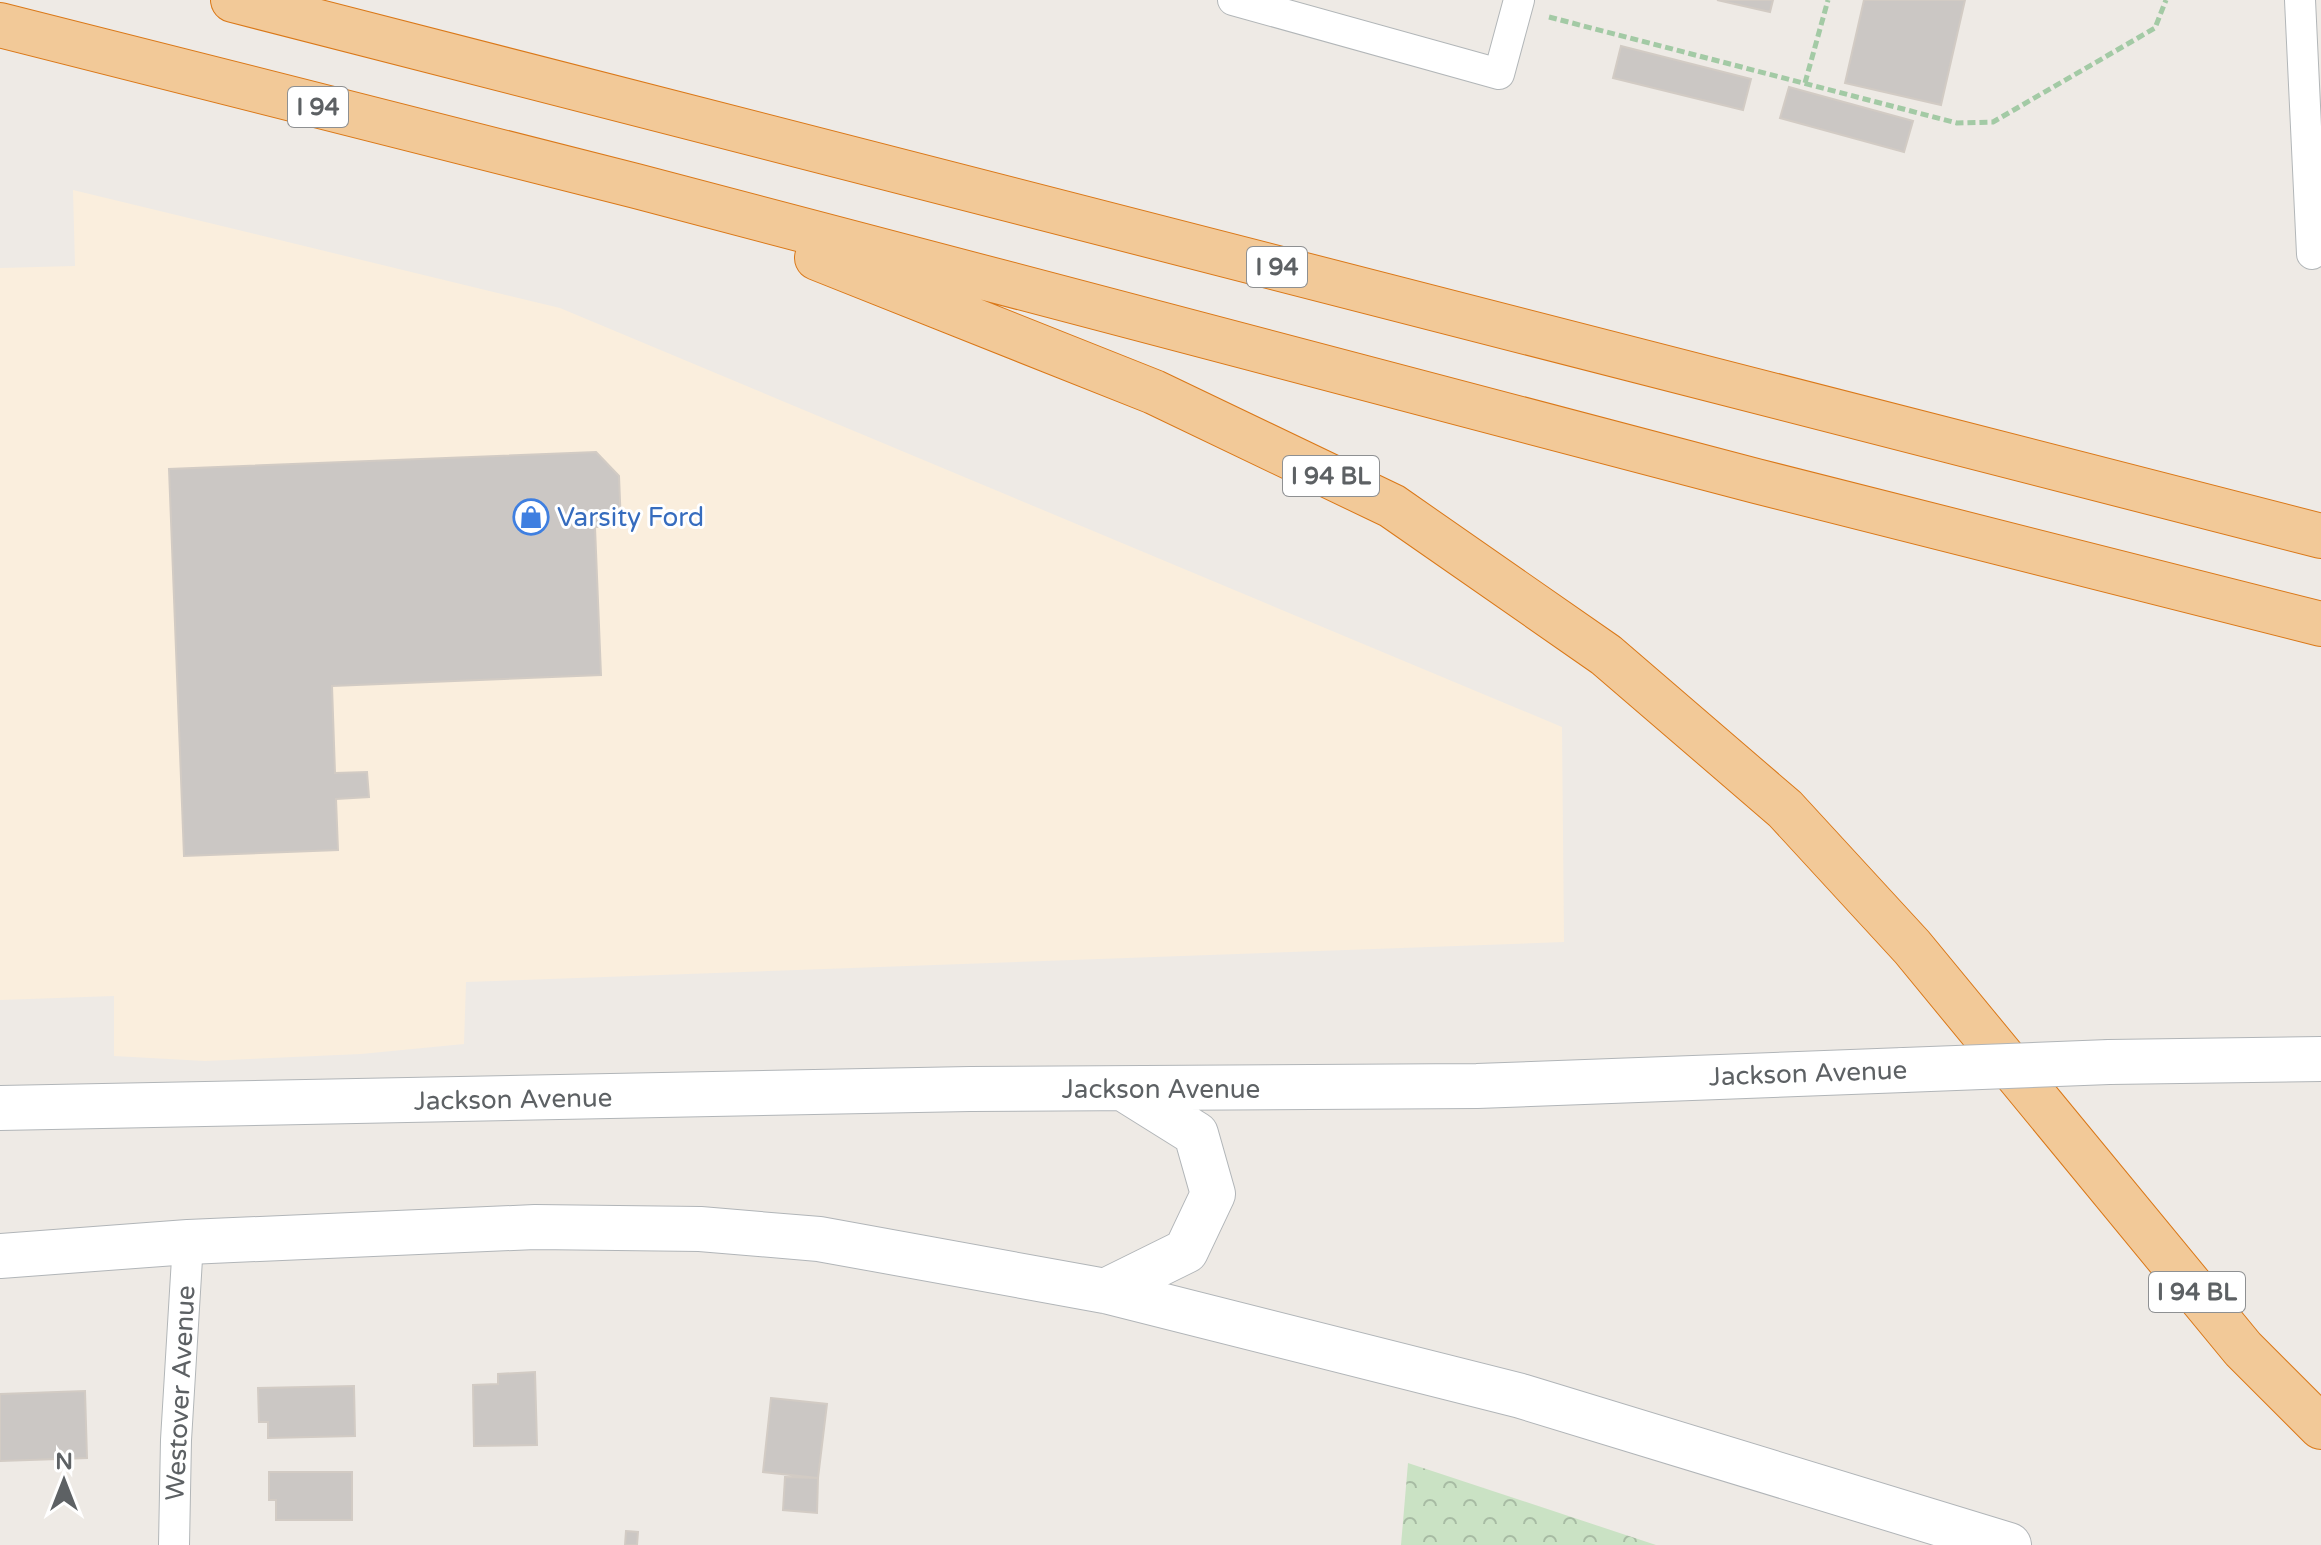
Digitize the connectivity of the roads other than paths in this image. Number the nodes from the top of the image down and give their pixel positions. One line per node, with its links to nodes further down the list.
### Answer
1 (233, 0): 8 (highway, I 94)
2 (1233, 0): 4 (street)
3 (2300, 0): 7 (street)
4 (1528, 7)
5 (0, 25): 6 (highway, I 94)
6 (636, 186): 9 (highway, I 94); 18 (highway, I 94 BL)
7 (2312, 254)
8 (2321, 536)
9 (2321, 624)
10 (2321, 1059): 11 (main road, Jackson Avenue, bridge)
11 (1124, 1089): 13 (main road, Jackson Avenue); 17 (main road)
12 (0, 1108): 13 (main road, Jackson Avenue)
13 (93, 1108): 14 (main road)
14 (0, 1126)
15 (188, 1242): 16 (main road); 17 (main road); 19 (street, Westover Avenue)
16 (0, 1256)
17 (1105, 1291): 20 (main road)
18 (2321, 1427)
19 (174, 1545)
20 (2009, 1545)

